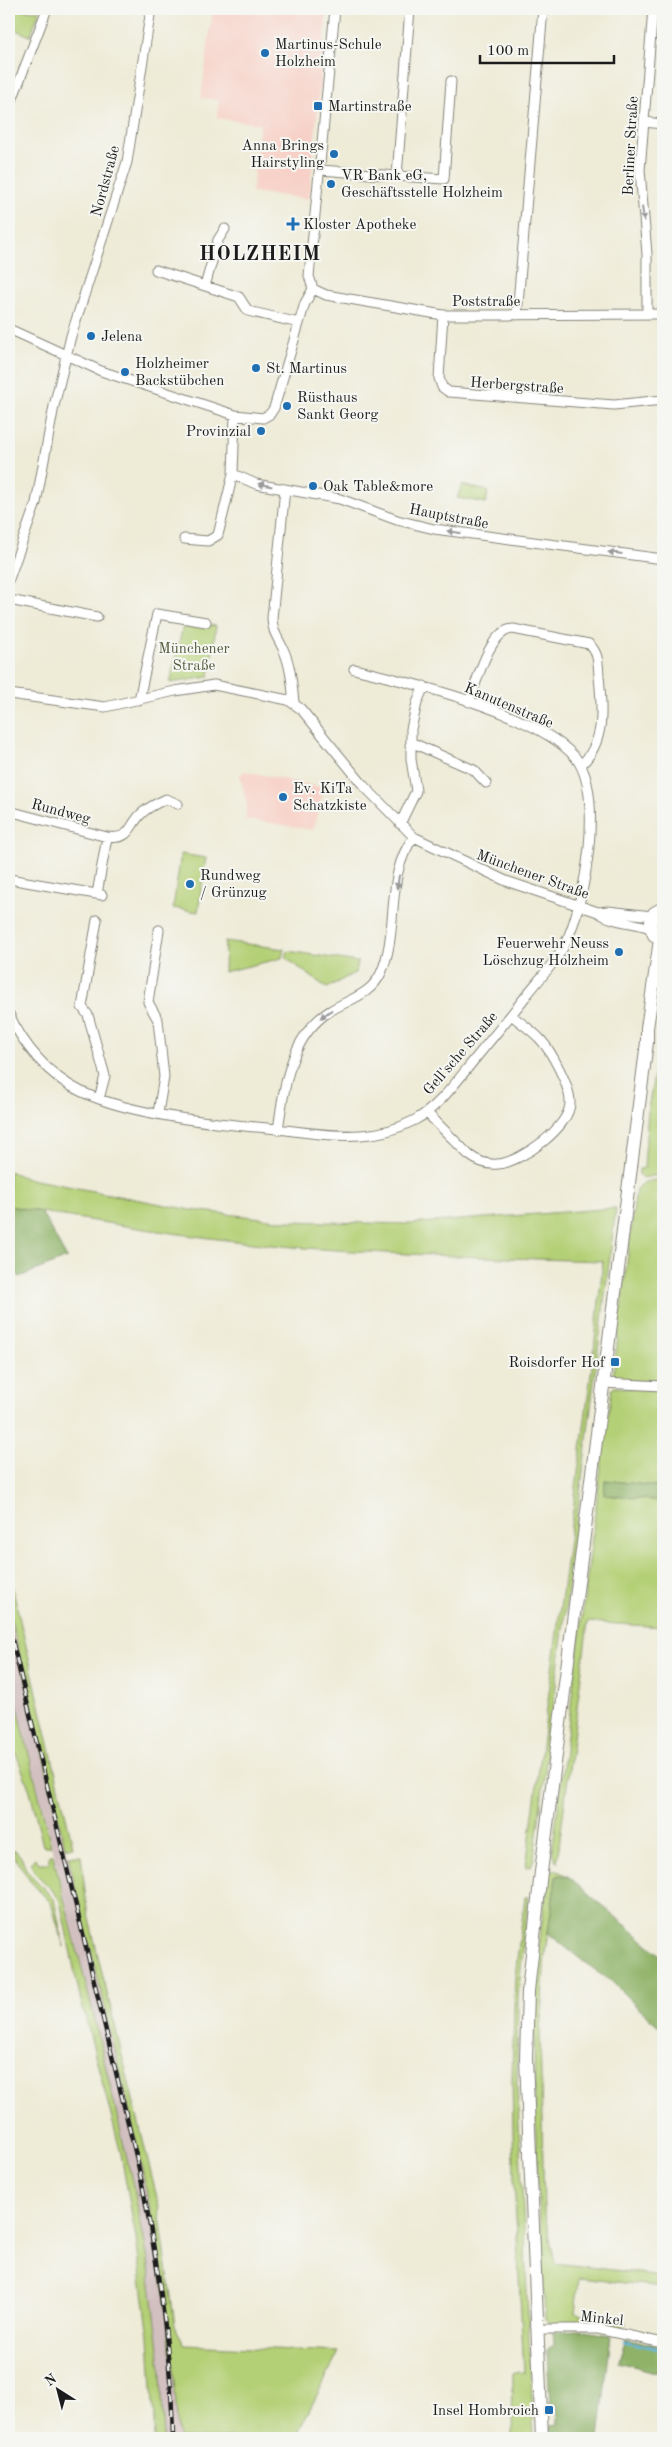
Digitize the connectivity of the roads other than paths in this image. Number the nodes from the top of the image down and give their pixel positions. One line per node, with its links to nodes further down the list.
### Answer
1 (47, 9): 8 (street)
2 (151, 9): 23 (street, Nordstraße)
3 (336, 9): 11 (street)
4 (410, 9): 12 (street)
5 (543, 9): 20 (street)
6 (653, 9): 9 (street, Berliner Straße)
7 (451, 81): 12 (street)
8 (9, 108)
9 (644, 122): 10 (street); 17 (street, Berliner Straße, one-way to 17)
10 (663, 124)
11 (320, 170): 12 (street); 16 (street)
12 (397, 176)
13 (225, 229): 15 (street)
14 (156, 270): 15 (street)
15 (205, 286): 21 (street)
16 (313, 289): 19 (street, Poststraße); 21 (street)
17 (647, 314): 18 (street, Poststraße); 20 (street, Poststraße)
18 (663, 314)
19 (443, 315): 20 (street, Poststraße); 24 (street, Herbergstraße)
20 (517, 315)
21 (299, 323): 25 (street)
22 (9, 329): 23 (street)
23 (66, 356): 25 (street); 30 (street)
24 (663, 400)
25 (235, 415): 26 (street)
26 (233, 474): 27 (street, Hauptstraße, one-way to 26); 28 (street)
27 (285, 489): 29 (street, Hauptstraße, one-way to 27); 38 (street)
28 (184, 539)
29 (663, 559)
30 (9, 579)
31 (9, 600): 32 (street)
32 (97, 617)
33 (206, 622): 37 (street)
34 (354, 669): 35 (street, Kanutenstraße)
35 (424, 686): 39 (street, Kanutenstraße); 40 (street)
36 (9, 694): 37 (street)
37 (138, 700): 38 (street)
38 (294, 702): 45 (street, Münchener Straße)
39 (469, 702): 41 (street, Kanutenstraße); 41 (street)
40 (410, 745): 42 (street); 45 (street)
41 (581, 765): 49 (street, Kanutenstraße)
42 (486, 783)
43 (178, 804): 46 (street, Rundweg)
44 (9, 811): 46 (street, Rundweg)
45 (400, 824): 47 (street, Münchener Straße)
46 (107, 837): 48 (street, Rundweg)
47 (414, 837): 49 (street, Münchener Straße); 62 (street, one-way to 62)
48 (9, 879)
49 (579, 906): 52 (street, Münchener Straße); 57 (street, Gell'sche Straße)
50 (663, 908): 52 (main road)
51 (97, 920): 59 (street)
52 (651, 922): 54 (main road)
53 (159, 930): 60 (street)
54 (662, 940): 58 (main road)
55 (663, 971): 58 (main road)
56 (9, 1014): 59 (street, Gell'sche Straße)
57 (512, 1014): 61 (street, Gell'sche Straße); 61 (street)
58 (648, 1042): 63 (main road)
59 (99, 1099): 60 (street, Gell'sche Straße)
60 (158, 1113): 62 (street, Gell'sche Straße)
61 (427, 1113): 62 (street, Gell'sche Straße)
62 (278, 1130)
63 (603, 1383): 64 (street); 65 (main road)
64 (663, 1386)
65 (537, 2329): 66 (street, Minkel); 67 (main road)
66 (663, 2343)
67 (542, 2438)

